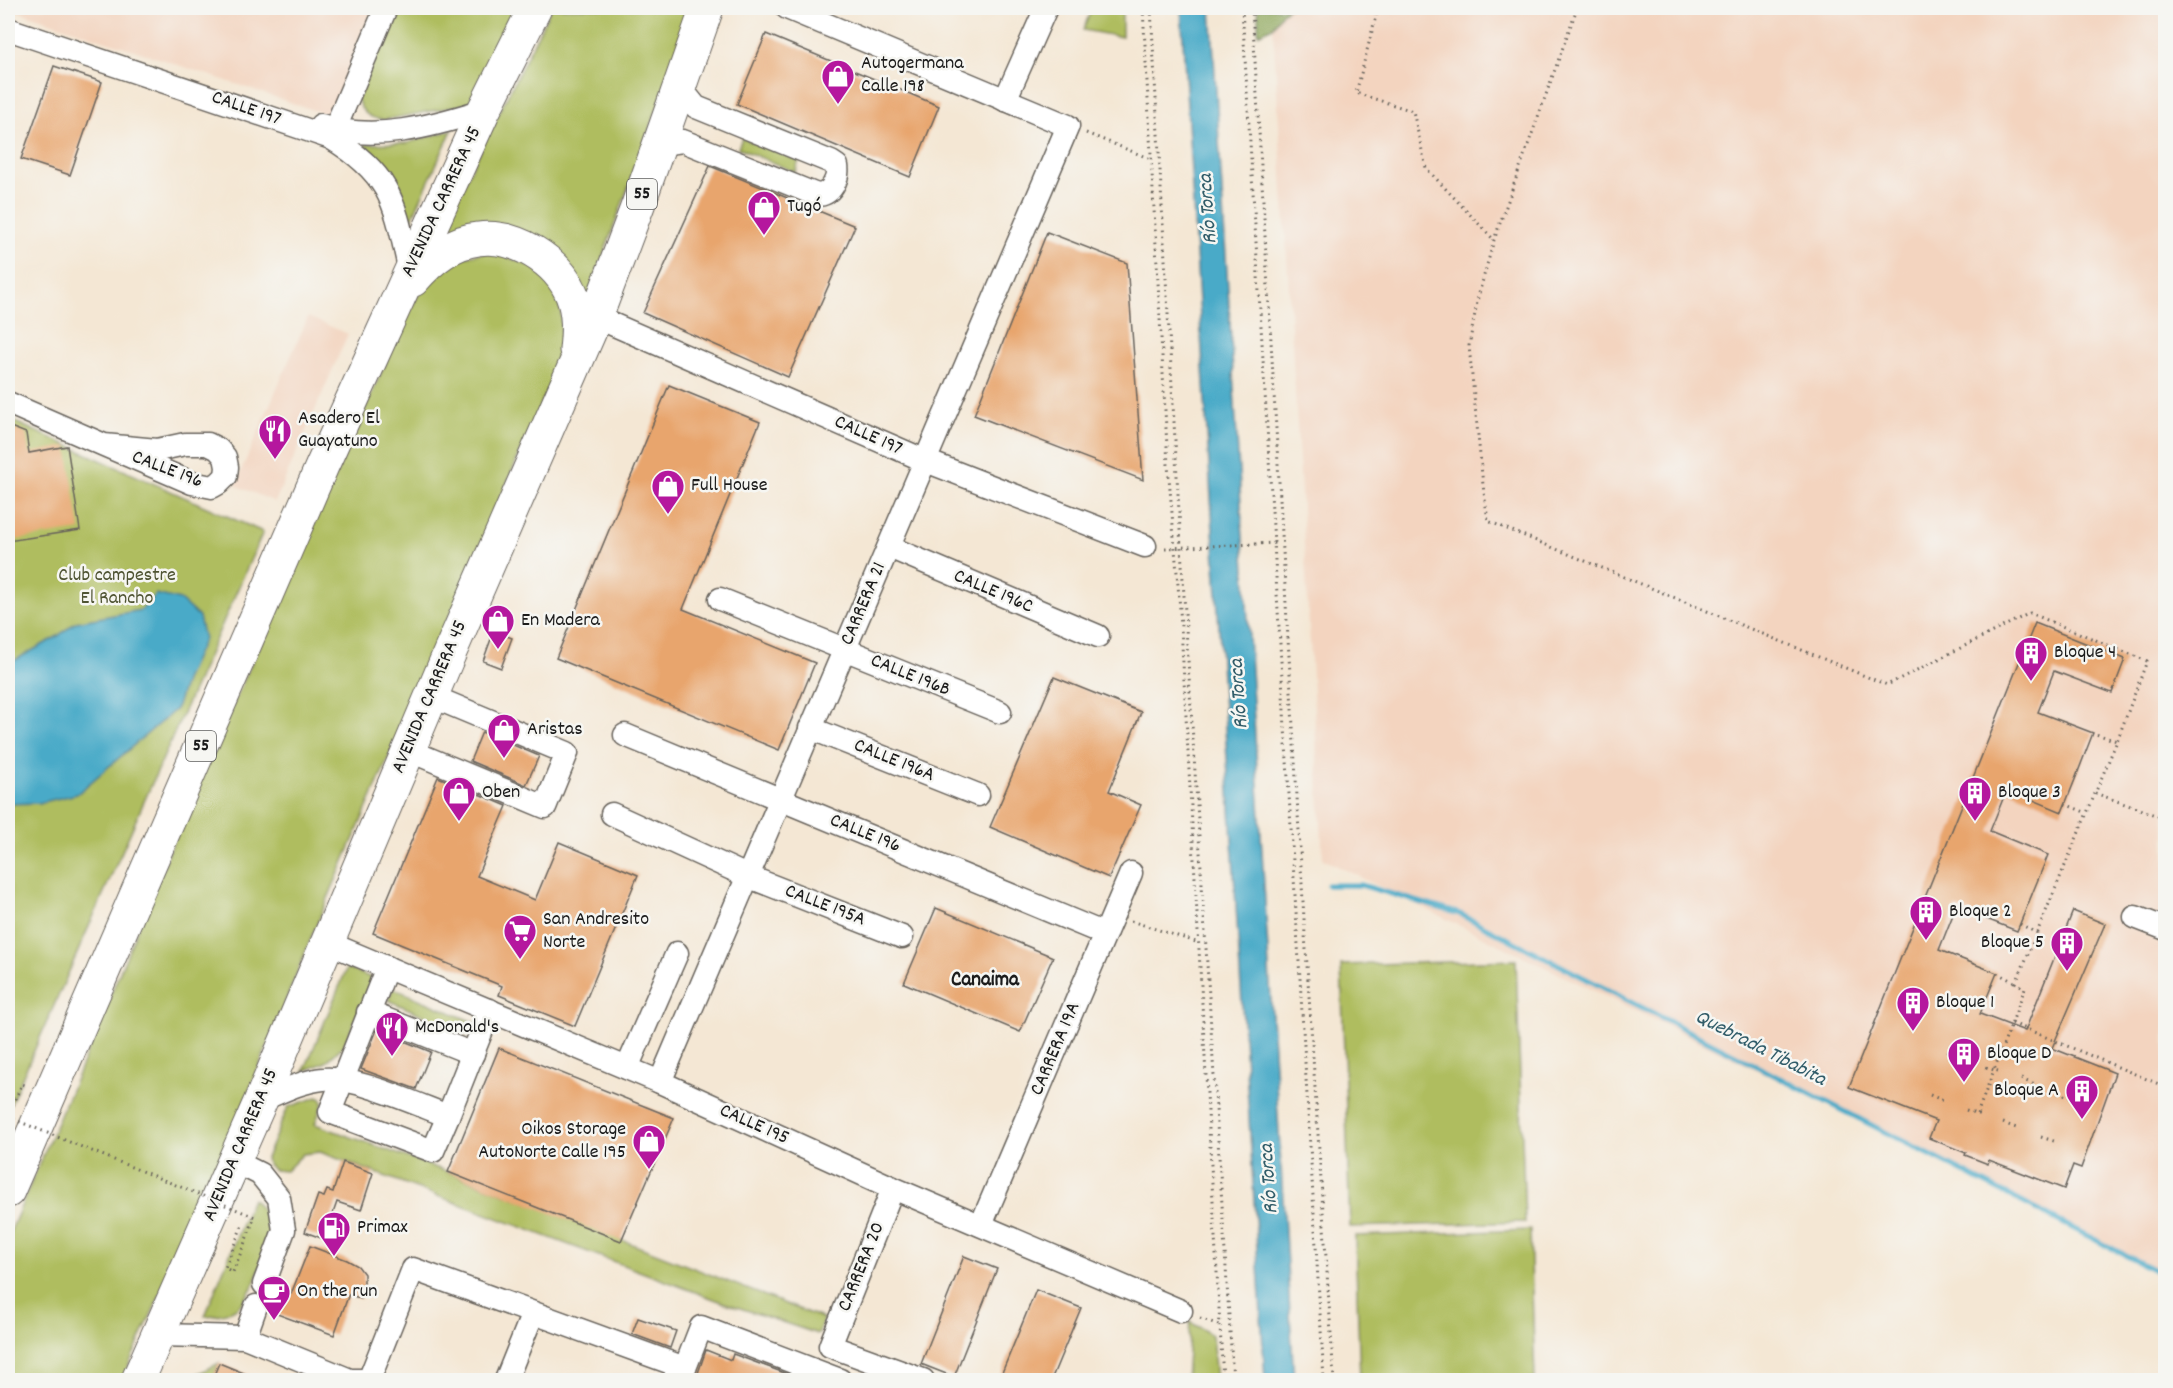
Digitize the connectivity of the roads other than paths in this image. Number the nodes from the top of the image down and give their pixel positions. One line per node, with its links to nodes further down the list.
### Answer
1 (386, 8): 11 (street)
2 (535, 8): 10 (highway, AVENIDA CARRERA 45 / 55)
3 (707, 8): 8 (highway, AVENIDA CARRERA 45 / 55)
4 (787, 8): 9 (street)
5 (1046, 8): 9 (street)
6 (8, 17): 11 (street, CALLE 197)
7 (8, 28): 11 (street, CALLE 197)
8 (679, 86): 12 (highway, AVENIDA CARRERA 45 / 55); 12 (street)
9 (1005, 99): 19 (street, CARRERA 21)
10 (484, 110): 11 (street, CALLE 197); 13 (highway, AVENIDA CARRERA 45 / 55)
11 (333, 134): 13 (street, CALLE 197)
12 (660, 144): 15 (highway, AVENIDA CARRERA 45 / 55)
13 (410, 272): 14 (highway, AVENIDA CARRERA 45 / 55)
14 (393, 308): 16 (highway); 51 (highway, AVENIDA CARRERA 45 / 55)
15 (596, 317): 16 (highway, AVENIDA CARRERA 45 / 55); 19 (street, CALLE 197)
16 (570, 378): 25 (highway, AVENIDA CARRERA 45 / 55)
17 (8, 404): 18 (street)
18 (104, 446)
19 (926, 461): 20 (street, CALLE 197); 21 (street, CARRERA 21)
20 (1145, 546)
21 (889, 548): 23 (street, CALLE 196C); 24 (street, CARRERA 21)
22 (720, 599): 24 (street, CALLE 196B)
23 (1098, 636)
24 (844, 650): 26 (street, CALLE 196B); 27 (street, CARRERA 21)
25 (431, 696): 29 (highway, AVENIDA CARRERA 45 / 55); 29 (street)
26 (1000, 712)
27 (810, 728): 30 (street, CALLE 196A); 31 (street, CARRERA 21)
28 (625, 735): 31 (street, CALLE 196)
29 (408, 750): 39 (highway, AVENIDA CARRERA 45 / 55)
30 (978, 795)
31 (780, 799): 34 (street, CARRERA 21); 36 (street, CALLE 196)
32 (612, 814): 34 (street, CALLE 195A)
33 (1131, 873): 36 (street, CARRERA 19A)
34 (747, 876): 38 (street, CALLE 195A); 47 (street, CARRERA 21)
35 (2135, 917): 37 (street)
36 (1108, 925): 53 (street, CARRERA 19A)
37 (2166, 929)
38 (903, 937)
39 (326, 942): 41 (street, CALLE 195); 48 (highway, AVENIDA CARRERA 45 / 55)
40 (677, 954): 45 (street)
41 (387, 967): 42 (street, CALLE 195); 43 (street)
42 (490, 1010): 44 (street); 45 (street, CALLE 195)
43 (368, 1012): 44 (street); 46 (street)
44 (473, 1054): 49 (street)
45 (627, 1068): 47 (street, CALLE 195)
46 (342, 1078): 48 (street); 49 (street); 49 (street)
47 (660, 1082): 52 (street, CALLE 195)
48 (261, 1100): 50 (highway, AVENIDA CARRERA 45 / 55)
49 (448, 1116)
50 (234, 1161): 54 (street); 58 (highway, AVENIDA CARRERA 45 / 55)
51 (8, 1186)
52 (893, 1188): 53 (street, CALLE 195); 66 (street, CARRERA 20)
53 (981, 1225): 56 (street, CALLE 195)
54 (264, 1284)
55 (256, 1306): 59 (street)
56 (1181, 1311)
57 (533, 1313): 60 (street); 63 (street); 64 (street)
58 (157, 1335): 59 (street); 61 (highway, AVENIDA CARRERA 45 / 55)
59 (244, 1336): 62 (street)
60 (679, 1374): 65 (street)
61 (138, 1380)
62 (350, 1380): 63 (street)
63 (370, 1380)
64 (506, 1380)
65 (840, 1380)
66 (923, 1380)

